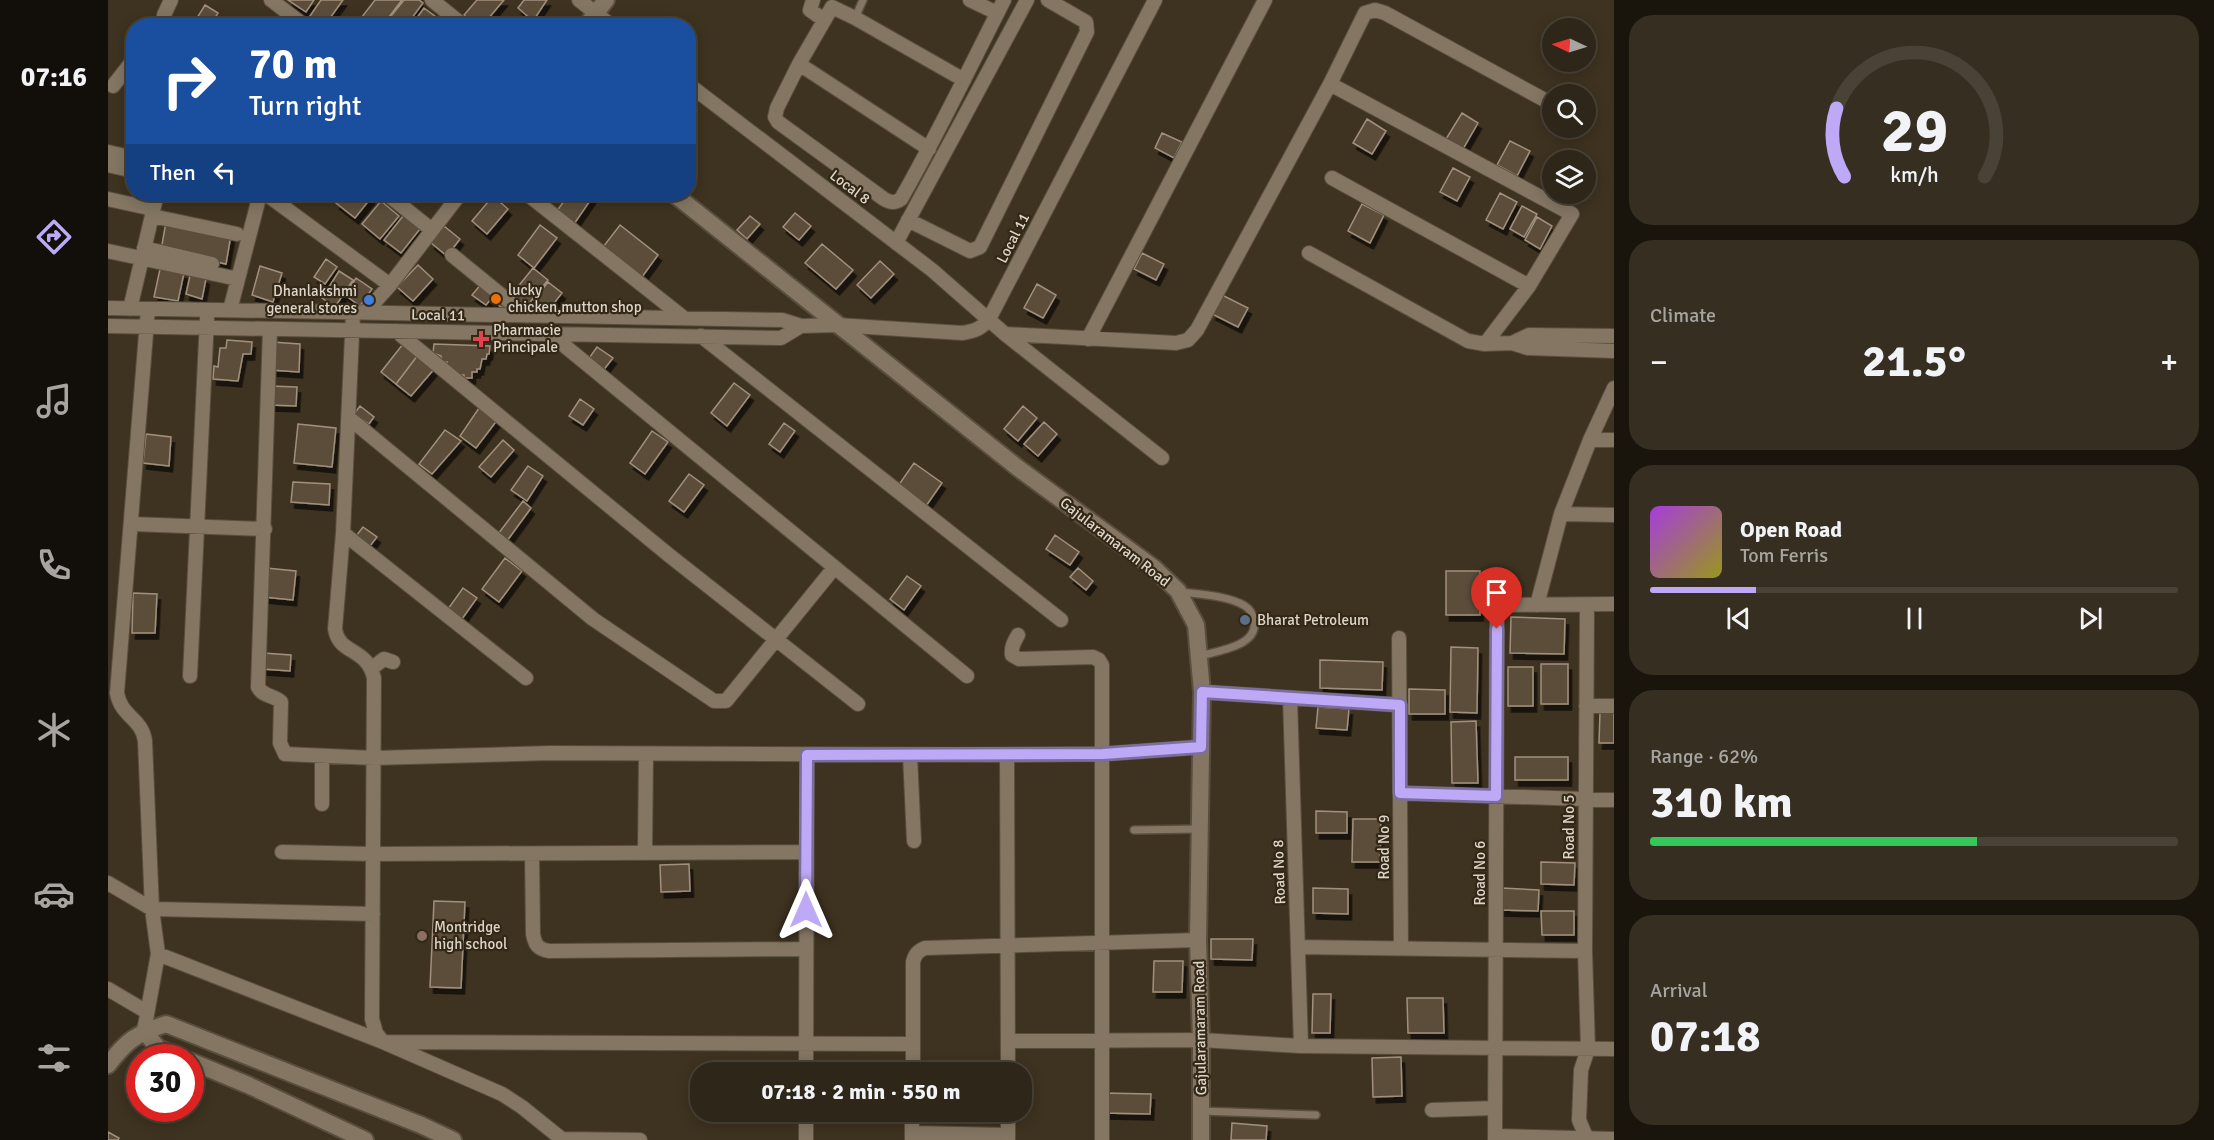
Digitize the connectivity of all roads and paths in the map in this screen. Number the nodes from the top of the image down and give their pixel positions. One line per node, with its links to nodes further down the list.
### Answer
1 (171, 0): 14 (street)
2 (271, 0): 15 (street)
3 (432, 0): 16 (street)
4 (579, 0): 13 (street)
5 (813, 0): 18 (street)
6 (863, 0): 17 (lane)
7 (970, 0): 12 (street)
8 (1027, 0): 41 (street)
9 (1048, 0): 41 (street)
10 (1155, 0): 62 (street, Local 11)
11 (1265, 0): 77 (street)
12 (1001, 6): 21 (street)
13 (596, 13)
14 (164, 18)
15 (295, 18)
16 (454, 18)
17 (855, 18): 18 (street); 21 (street)
18 (824, 20): 19 (street)
19 (799, 64): 26 (street); 26 (street)
20 (126, 69): 23 (street)
21 (964, 80): 26 (street)
22 (1330, 84): 25 (street); 51 (street); 77 (street)
23 (113, 86)
24 (696, 90): 44 (street, Local 8)
25 (1542, 98)
26 (929, 149)
27 (108, 152): 28 (street)
28 (126, 156)
29 (108, 165): 30 (street)
30 (126, 169)
31 (1332, 178): 51 (street)
32 (108, 199): 40 (street)
33 (155, 201): 40 (street)
34 (258, 201): 49 (street)
35 (276, 201): 50 (street)
36 (396, 201): 42 (street)
37 (455, 201): 42 (street)
38 (536, 201): 61 (street)
39 (683, 201): 63 (main road, Gajularamaram Road)
40 (152, 212): 43 (street); 46 (street)
41 (908, 220): 44 (street)
42 (432, 230): 50 (street)
43 (237, 234)
44 (896, 243): 62 (street, Local 8)
45 (108, 251): 46 (street)
46 (143, 253): 49 (street); 53 (street)
47 (1309, 253): 79 (street)
48 (452, 255): 59 (street)
49 (234, 273): 56 (street)
50 (390, 285): 57 (street)
51 (1529, 286): 79 (street)
52 (108, 308): 53 (street, Local 11)
53 (130, 309): 54 (street, Local 11)
54 (148, 309): 55 (street, Local 11); 65 (street)
55 (207, 310): 56 (street, Local 11); 67 (street)
56 (230, 310): 57 (street, Local 11)
57 (359, 313): 58 (street, Local 11); 69 (street)
58 (497, 315): 59 (street, Local 11); 71 (street)
59 (527, 316): 60 (street, Local 11)
60 (654, 318): 61 (street, Local 11); 74 (street)
61 (684, 318): 66 (street, Local 11)
62 (989, 319): 63 (street, Local 11); 73 (street, Local 8)
63 (837, 325): 66 (street, Local 11); 93 (main road, Gajularamaram Road)
64 (108, 326): 65 (street, Local 11)
65 (147, 326): 67 (street, Local 11); 88 (street)
66 (801, 326): 75 (street, Local 11)
67 (207, 327): 68 (street, Local 11); 89 (street)
68 (270, 329): 69 (street, Local 11); 90 (street)
69 (353, 330): 70 (street, Local 11); 82 (street)
70 (396, 331): 71 (street, Local 11); 99 (street)
71 (497, 332): 72 (street, Local 11)
72 (549, 333): 74 (street, Local 11); 92 (street)
73 (1005, 334): 77 (street); 85 (street, Local 8)
74 (655, 335): 75 (street, Local 11)
75 (702, 336): 97 (street)
76 (1614, 336): 78 (street)
77 (1088, 339)
78 (1512, 343): 79 (street); 80 (street)
79 (1485, 344)
80 (1614, 351)
81 (1614, 388): 83 (street)
82 (349, 418): 91 (street); 99 (street)
83 (1590, 440): 84 (street); 86 (street)
84 (1614, 440)
85 (1162, 458)
86 (1561, 514): 87 (street); 95 (street)
87 (1614, 514)
88 (132, 524): 89 (street); 135 (street)
89 (197, 526): 90 (street); 104 (street)
90 (265, 529): 119 (street)
91 (343, 533): 103 (street); 106 (street)
92 (834, 568): 99 (street); 105 (street)
93 (1178, 591): 101 (main road, Gajularamaram Road); 101 (lane)
94 (1614, 604): 96 (street)
95 (1538, 605): 96 (street); 122 (street, Road No 6)
96 (1587, 605): 111 (street, Road No 5)
97 (1061, 620)
98 (1018, 635): 114 (street)
99 (777, 638): 109 (street)
100 (1400, 638): 110 (street, Road No 9)
101 (1198, 656): 107 (main road, Gajularamaram Road)
102 (393, 662): 103 (street)
103 (372, 668): 120 (street)
104 (190, 676)
105 (967, 676)
106 (526, 678)
107 (1202, 692): 108 (street); 113 (main road, Gajularamaram Road)
108 (1290, 698): 110 (street); 140 (street, Road No 8)
109 (858, 704)
110 (1400, 705): 121 (street, Road No 9)
111 (1587, 706): 112 (street); 123 (street, Road No 5)
112 (1614, 706)
113 (1201, 747): 114 (street); 126 (main road, Gajularamaram Road)
114 (1103, 754): 118 (street); 138 (street)
115 (646, 755): 116 (street); 120 (street); 131 (street)
116 (807, 755): 117 (street); 130 (street)
117 (910, 755): 118 (street); 128 (street)
118 (1007, 755): 139 (street)
119 (322, 756): 120 (street); 125 (street)
120 (374, 758): 133 (street)
121 (1400, 793): 122 (street); 141 (street, Road No 9)
122 (1496, 796): 123 (street); 143 (street, Road No 6)
123 (1586, 799): 124 (street); 144 (street, Road No 5)
124 (1614, 800)
125 (322, 804)
126 (1200, 829): 127 (lane); 137 (main road, Gajularamaram Road)
127 (1134, 830)
128 (914, 841)
129 (282, 852): 133 (street)
130 (806, 852): 131 (street); 142 (street)
131 (645, 853): 132 (street)
132 (532, 854): 133 (street); 142 (street)
133 (373, 855): 136 (street)
134 (108, 883): 135 (street)
135 (152, 909): 136 (street); 145 (street)
136 (373, 914): 152 (street)
137 (1198, 940): 138 (street); 150 (main road, Gajularamaram Road)
138 (1104, 942): 139 (street); 149 (street)
139 (1008, 944): 151 (street); 155 (street)
140 (1298, 947): 141 (street); 156 (street, Road No 8)
141 (1401, 948): 143 (street)
142 (806, 949): 153 (street)
143 (1496, 950): 144 (street); 157 (street, Road No 6)
144 (1585, 951): 158 (street, Road No 5)
145 (158, 954): 147 (street); 152 (street)
146 (108, 989): 147 (street)
147 (147, 1012): 148 (street)
148 (144, 1031): 154 (main road); 163 (main road); 178 (main road)
149 (1102, 1040): 150 (street); 151 (street); 181 (street)
150 (1202, 1040): 156 (street); 166 (main road, Gajularamaram Road)
151 (1008, 1041): 162 (street)
152 (384, 1042): 153 (street); 174 (street)
153 (806, 1043): 155 (street); 160 (street)
154 (155, 1044)
155 (913, 1044): 161 (street)
156 (1301, 1046): 157 (street)
157 (1495, 1048): 158 (street); 165 (street, Road No 6)
158 (1588, 1049): 159 (street); 175 (street, Road No 5)
159 (1614, 1049)
160 (806, 1062)
161 (913, 1062)
162 (1008, 1062)
163 (108, 1065)
164 (204, 1067): 177 (main road)
165 (1495, 1108): 167 (street); 173 (street, Road No 6)
166 (1201, 1110): 168 (lane); 182 (main road, Gajularamaram Road)
167 (1432, 1110)
168 (1316, 1115)
169 (806, 1122): 180 (street)
170 (1008, 1122): 172 (street)
171 (912, 1137): 172 (street)
172 (1008, 1138)
173 (1495, 1138): 175 (street)
174 (562, 1139): 179 (street)
175 (1587, 1139): 176 (street)
176 (1614, 1139)
177 (364, 1140)
178 (453, 1140)
179 (640, 1140)
180 (806, 1140)
181 (1102, 1140)
182 (1201, 1140)

